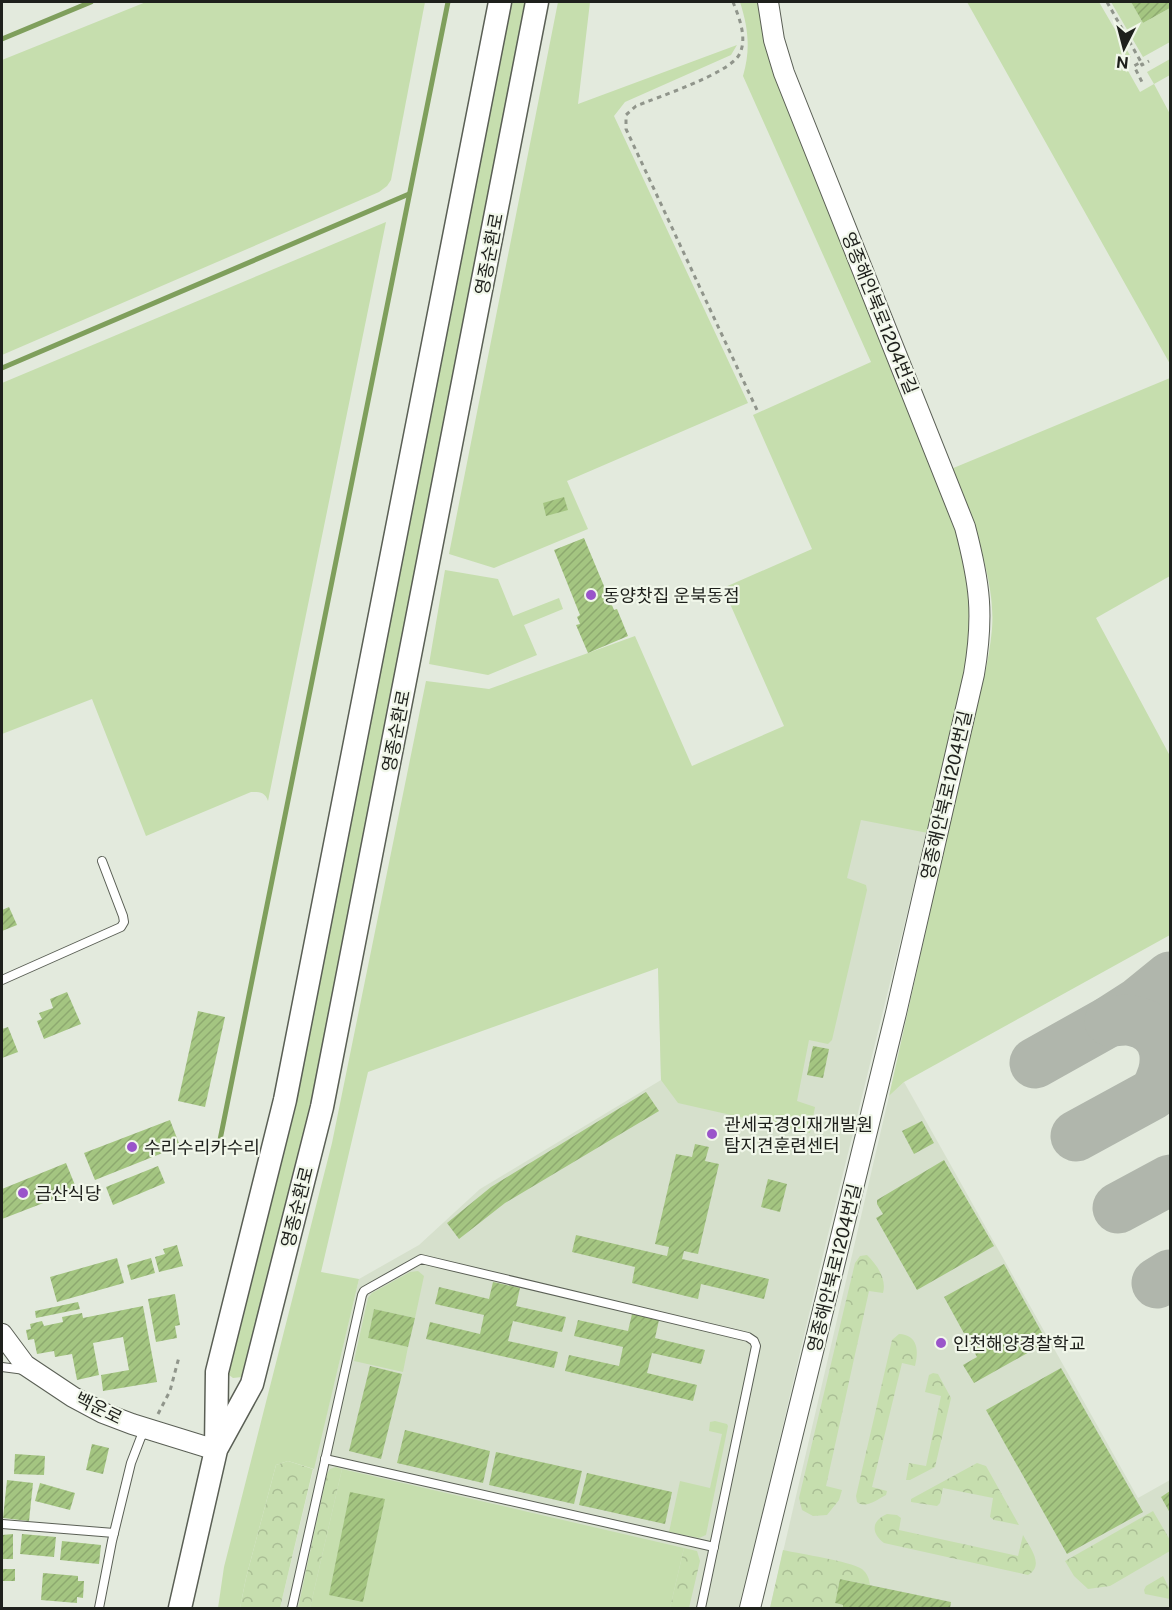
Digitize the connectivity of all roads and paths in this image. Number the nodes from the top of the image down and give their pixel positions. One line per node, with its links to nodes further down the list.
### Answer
1 (500, 2): 17 (main road, 영종순환로)
2 (537, 2): 17 (main road, 영종순환로)
3 (733, 2): 9 (path)
4 (768, 2): 26 (street, 영종해안북로1204번길)
5 (1107, 2): 7 (path)
6 (1149, 62): 7 (path)
7 (1141, 63): 8 (path)
8 (1143, 84)
9 (757, 410)
10 (102, 861): 11 (lane)
11 (2, 980)
12 (2, 1334): 15 (street, 백운로)
13 (179, 1357): 16 (path)
14 (2, 1367): 15 (lane)
15 (33, 1371): 16 (street, 백운로)
16 (149, 1429): 17 (street, 백운로); 20 (lane)
17 (216, 1450): 23 (main road, 영종순환로)
18 (325, 1459): 21 (lane); 21 (lane); 24 (lane)
19 (2, 1524): 20 (lane)
20 (114, 1533): 22 (lane)
21 (714, 1547): 25 (lane)
22 (99, 1608)
23 (180, 1608)
24 (292, 1608)
25 (701, 1608)
26 (750, 1608)

